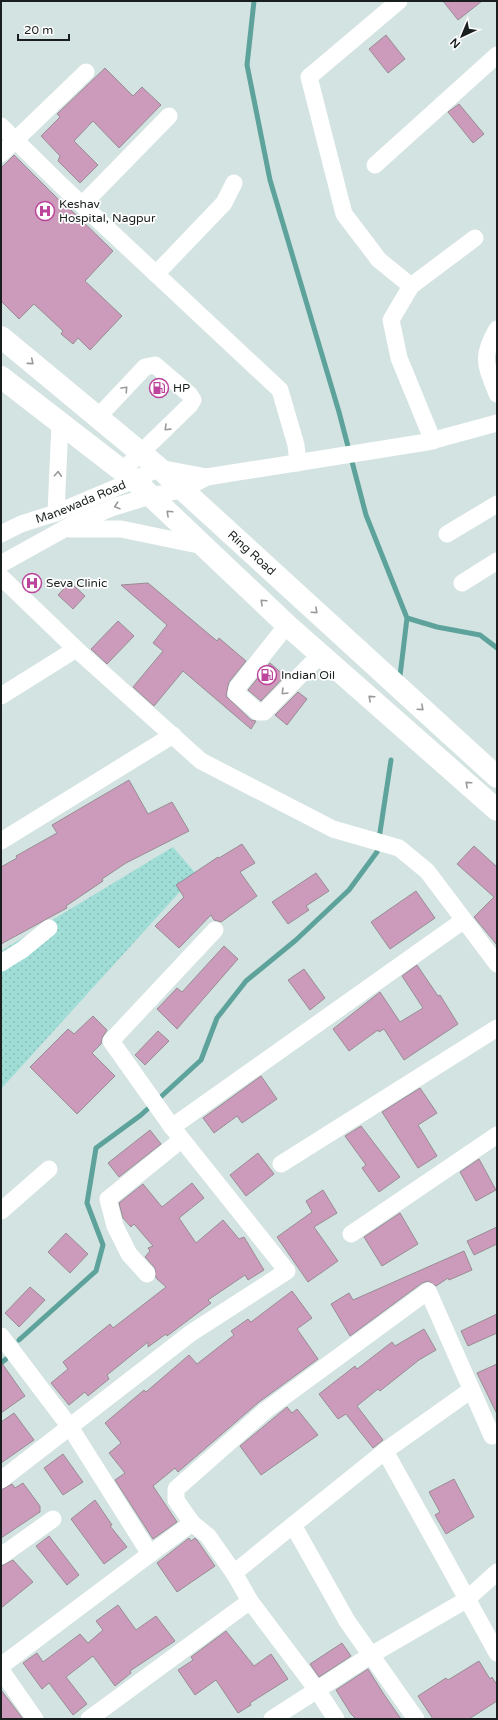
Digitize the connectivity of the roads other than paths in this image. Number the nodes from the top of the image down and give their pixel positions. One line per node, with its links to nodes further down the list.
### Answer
1 (399, 1): 13 (street)
2 (497, 55): 8 (street)
3 (86, 72): 6 (street)
4 (169, 116): 10 (street)
5 (1, 126): 6 (street)
6 (15, 140): 7 (street); 10 (street)
7 (1, 154)
8 (374, 165)
9 (234, 183): 12 (street)
10 (82, 205): 12 (street)
11 (475, 238): 13 (street)
12 (156, 274): 23 (street)
13 (411, 286): 21 (street)
14 (497, 329): 17 (street)
15 (1, 337): 18 (highway, Ring Road, one-way to 18)
16 (2, 379): 19 (highway)
17 (497, 394)
18 (98, 417): 22 (highway, Ring Road); 22 (street, one-way to 22)
19 (60, 423): 25 (highway); 30 (street, one-way to 19)
20 (497, 423): 21 (street)
21 (433, 441): 23 (street)
22 (141, 453): 24 (highway, Ring Road); 25 (street)
23 (298, 463): 26 (street)
24 (159, 468): 25 (street, Manewada Road); 26 (street); 27 (highway, Ring Road)
25 (128, 476): 28 (highway); 30 (street, Manewada Road)
26 (208, 477): 27 (street)
27 (182, 490): 28 (street); 44 (highway, Ring Road, one-way to 44)
28 (150, 496): 31 (street, one-way to 31); 34 (highway, one-way to 28)
29 (497, 504): 33 (street)
30 (56, 513): 32 (street, Manewada Road)
31 (64, 529): 34 (street); 36 (street)
32 (1, 534)
33 (447, 534)
34 (203, 546): 39 (highway, one-way to 34)
35 (497, 561): 38 (street)
36 (1, 564)
37 (1, 576): 40 (street)
38 (462, 583)
39 (287, 624): 41 (highway); 41 (street, one-way to 39)
40 (76, 649): 42 (street); 43 (street)
41 (321, 654): 45 (highway, one-way to 41)
42 (1, 696)
43 (172, 735): 46 (street); 47 (street)
44 (494, 769)
45 (497, 810)
46 (1, 841)
47 (464, 920): 51 (street); 53 (street)
48 (50, 928): 50 (street)
49 (215, 930): 53 (street)
50 (1, 963)
51 (497, 964)
52 (497, 1028): 55 (street)
53 (177, 1133): 59 (street); 62 (street)
54 (497, 1135): 58 (street)
55 (281, 1164)
56 (49, 1169): 57 (street)
57 (1, 1211)
58 (350, 1234)
59 (147, 1274)
60 (1, 1336): 62 (street)
61 (471, 1390): 63 (street); 64 (street); 67 (street)
62 (70, 1427): 65 (street); 69 (street)
63 (495, 1439)
64 (385, 1451): 68 (street); 73 (street)
65 (1, 1480)
66 (53, 1518): 70 (street)
67 (192, 1523): 69 (street); 72 (street)
68 (293, 1525): 72 (street); 76 (street)
69 (150, 1554): 77 (street)
70 (1, 1556)
71 (497, 1572): 73 (street)
72 (234, 1573): 74 (street)
73 (466, 1600): 75 (street); 76 (street)
74 (250, 1601): 79 (street); 81 (street)
75 (497, 1653)
76 (371, 1655): 79 (street); 84 (street)
77 (1, 1666)
78 (1, 1670): 80 (street)
79 (317, 1690): 82 (street); 83 (street)
80 (34, 1719)
81 (89, 1719)
82 (272, 1719)
83 (336, 1719)
84 (416, 1719)

